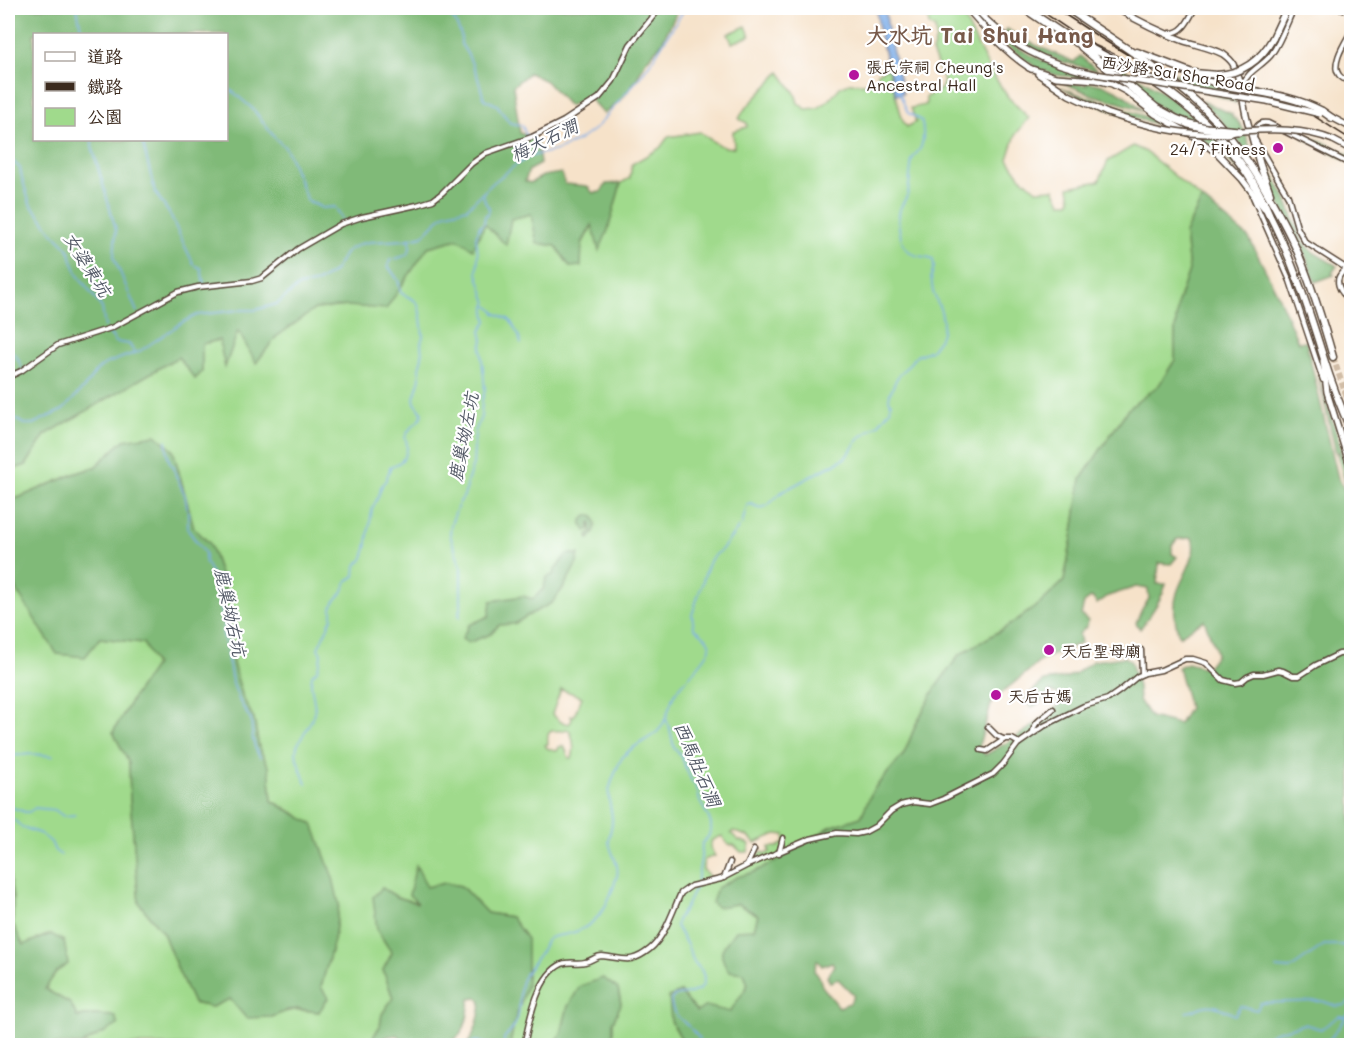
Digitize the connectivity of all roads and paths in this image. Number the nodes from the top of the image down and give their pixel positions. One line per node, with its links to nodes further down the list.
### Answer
1 (660, 8): 36 (street)
2 (967, 8): 10 (main road)
3 (1024, 8): 14 (highway)
4 (1067, 8): 15 (main road)
5 (1116, 8): 13 (main road)
6 (1196, 8): 13 (street)
7 (1287, 8): 17 (main road, bridge)
8 (1294, 8): 20 (street)
9 (1341, 8): 11 (main road)
10 (975, 11): 16 (main road); 22 (main road, 西沙路 Sai Sha Road, bridge)
11 (1351, 12)
12 (1352, 30): 19 (street)
13 (1166, 33): 20 (main road)
14 (1076, 42): 18 (highway); 31 (highway)
15 (1129, 49): 17 (main road); 30 (main road)
16 (1029, 68): 21 (main road); 25 (main road, bridge)
17 (1190, 72): 22 (main road, bridge)
18 (1124, 82): 21 (highway); 25 (highway, bridge)
19 (1352, 83)
20 (1240, 87): 26 (main road)
21 (1138, 100): 29 (main road)
22 (1321, 113): 23 (main road)
23 (1332, 118): 24 (main road)
24 (1352, 128)
25 (1239, 131): 27 (main road, bridge)
26 (1253, 135): 28 (street); 30 (main road); 32 (street)
27 (1352, 150)
28 (1352, 165)
29 (1247, 185): 31 (main road); 37 (street)
30 (1275, 208): 35 (main road)
31 (1269, 214): 34 (main road)
32 (1349, 270): 33 (street)
33 (1352, 301)
34 (1323, 356): 37 (main road); 38 (main road)
35 (1333, 357)
36 (8, 377)
37 (1325, 384): 39 (main road)
38 (1352, 433)
39 (1352, 472)
40 (1112, 652): 42 (street)
41 (1352, 653): 42 (street)
42 (1142, 674): 45 (street)
43 (1053, 709): 45 (street)
44 (988, 727): 46 (street)
45 (1033, 733): 47 (street)
46 (1004, 740): 47 (street); 48 (street)
47 (1019, 743): 51 (street)
48 (981, 750)
49 (783, 838): 51 (street)
50 (754, 850): 53 (street)
51 (778, 853): 53 (street)
52 (730, 862): 54 (street)
53 (747, 866): 54 (street)
54 (724, 878): 55 (street)
55 (524, 1046)

